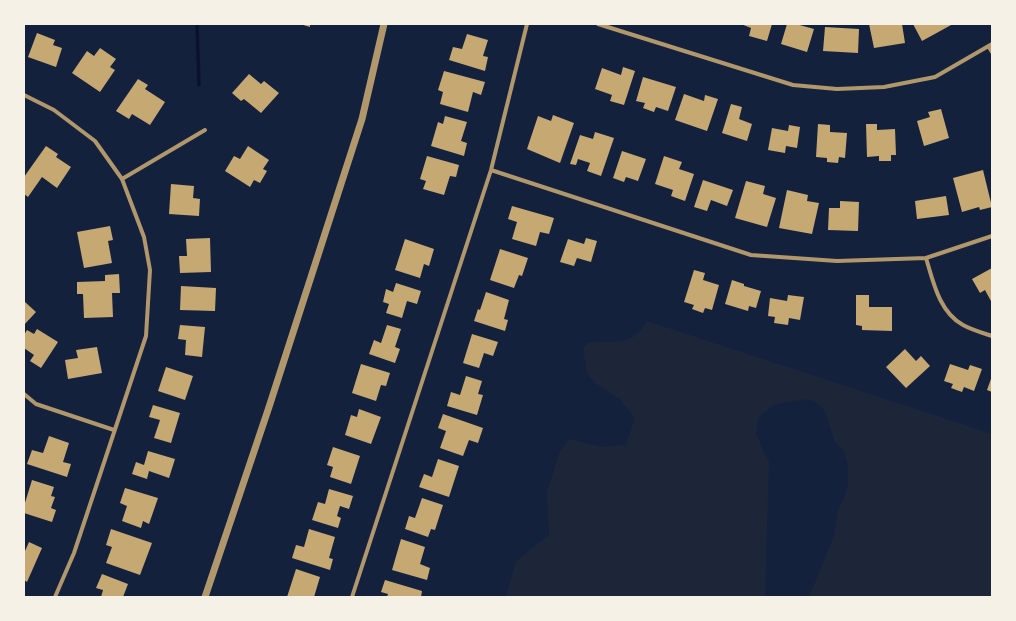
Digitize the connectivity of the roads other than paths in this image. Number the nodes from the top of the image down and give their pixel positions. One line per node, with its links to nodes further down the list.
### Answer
1 (384, 24): 16 (street)
2 (527, 24): 8 (street)
3 (598, 24): 4 (street)
4 (990, 46): 5 (street)
5 (992, 52)
6 (24, 95): 9 (street)
7 (205, 130): 9 (street)
8 (492, 170): 11 (street); 17 (street)
9 (122, 178): 14 (street)
10 (992, 236): 11 (street)
11 (926, 258): 12 (street)
12 (992, 336)
13 (24, 394): 14 (street)
14 (114, 430): 15 (street)
15 (55, 597)
16 (205, 597)
17 (352, 597)

